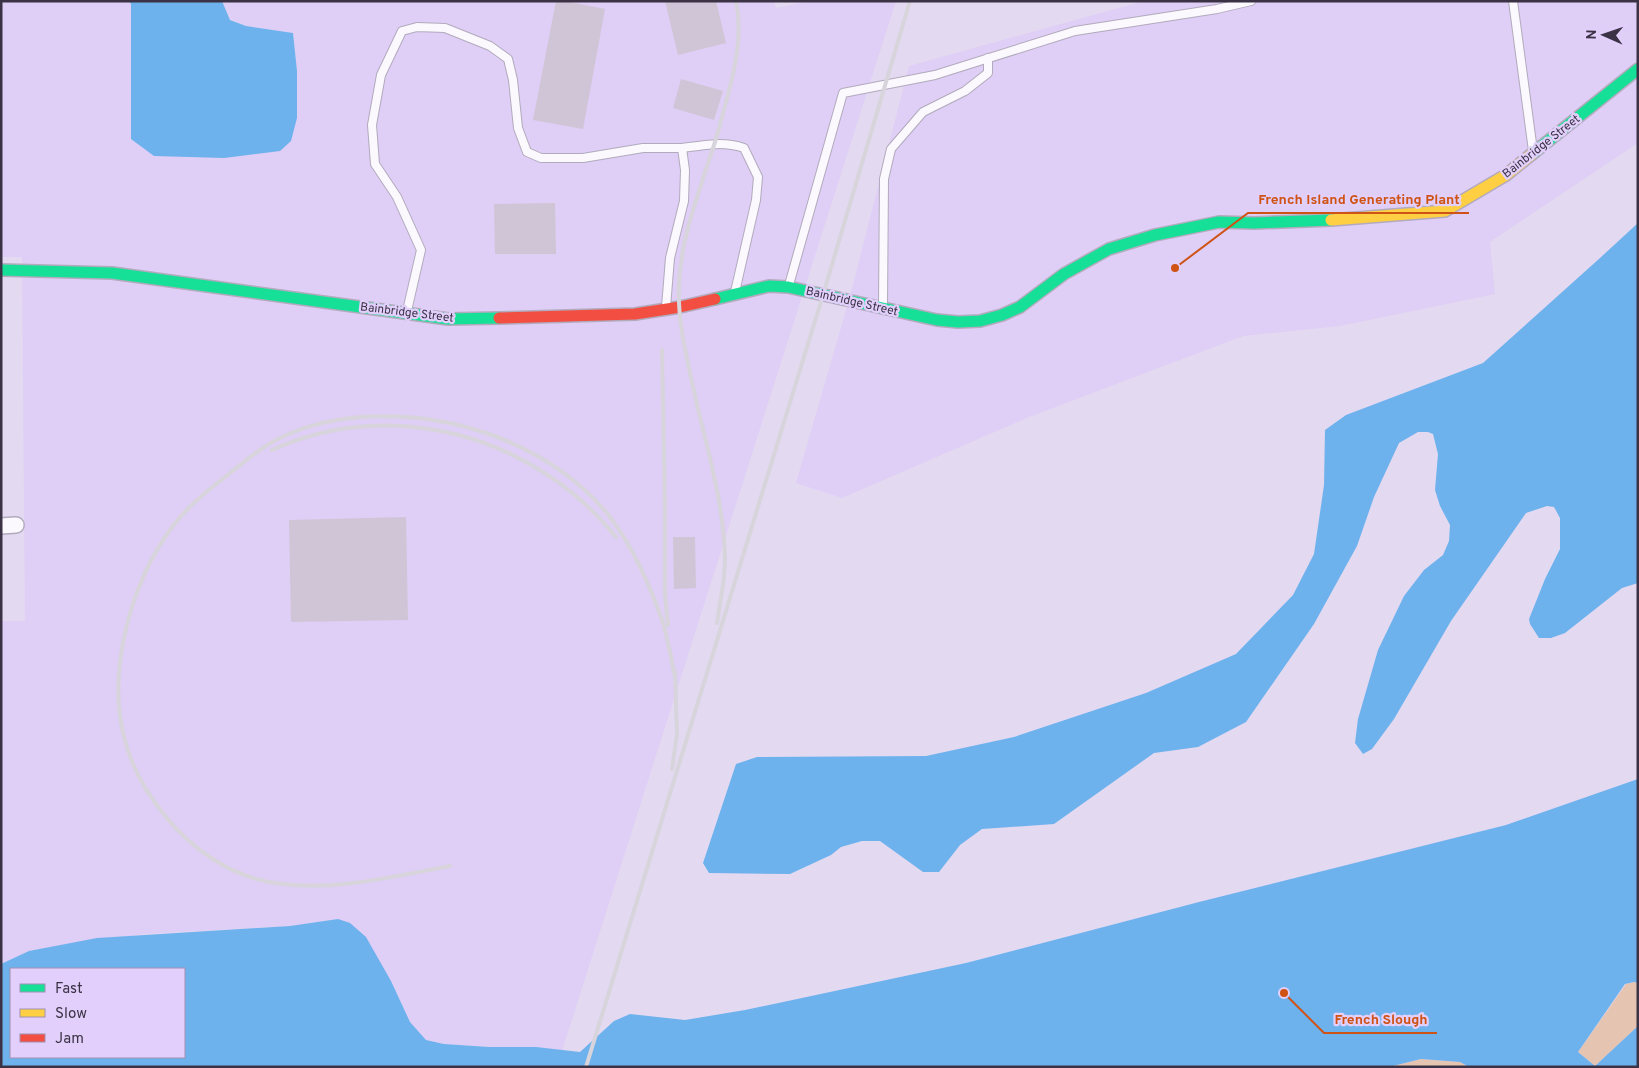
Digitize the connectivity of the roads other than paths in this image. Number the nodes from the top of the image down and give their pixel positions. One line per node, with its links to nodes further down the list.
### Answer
1 (1251, 1): 3 (lane)
2 (1513, 1): 6 (lane)
3 (988, 58): 8 (lane); 10 (lane)
4 (1638, 69): 6 (street, Bainbridge Street)
5 (682, 148): 9 (lane); 11 (lane); 12 (lane)
6 (1534, 153): 10 (street, Bainbridge Street)
7 (1, 270): 12 (street, Bainbridge Street)
8 (788, 287): 9 (street, Bainbridge Street); 10 (street, Bainbridge Street)
9 (734, 295): 11 (street, Bainbridge Street)
10 (883, 308)
11 (666, 310): 12 (street, Bainbridge Street)
12 (406, 313)

